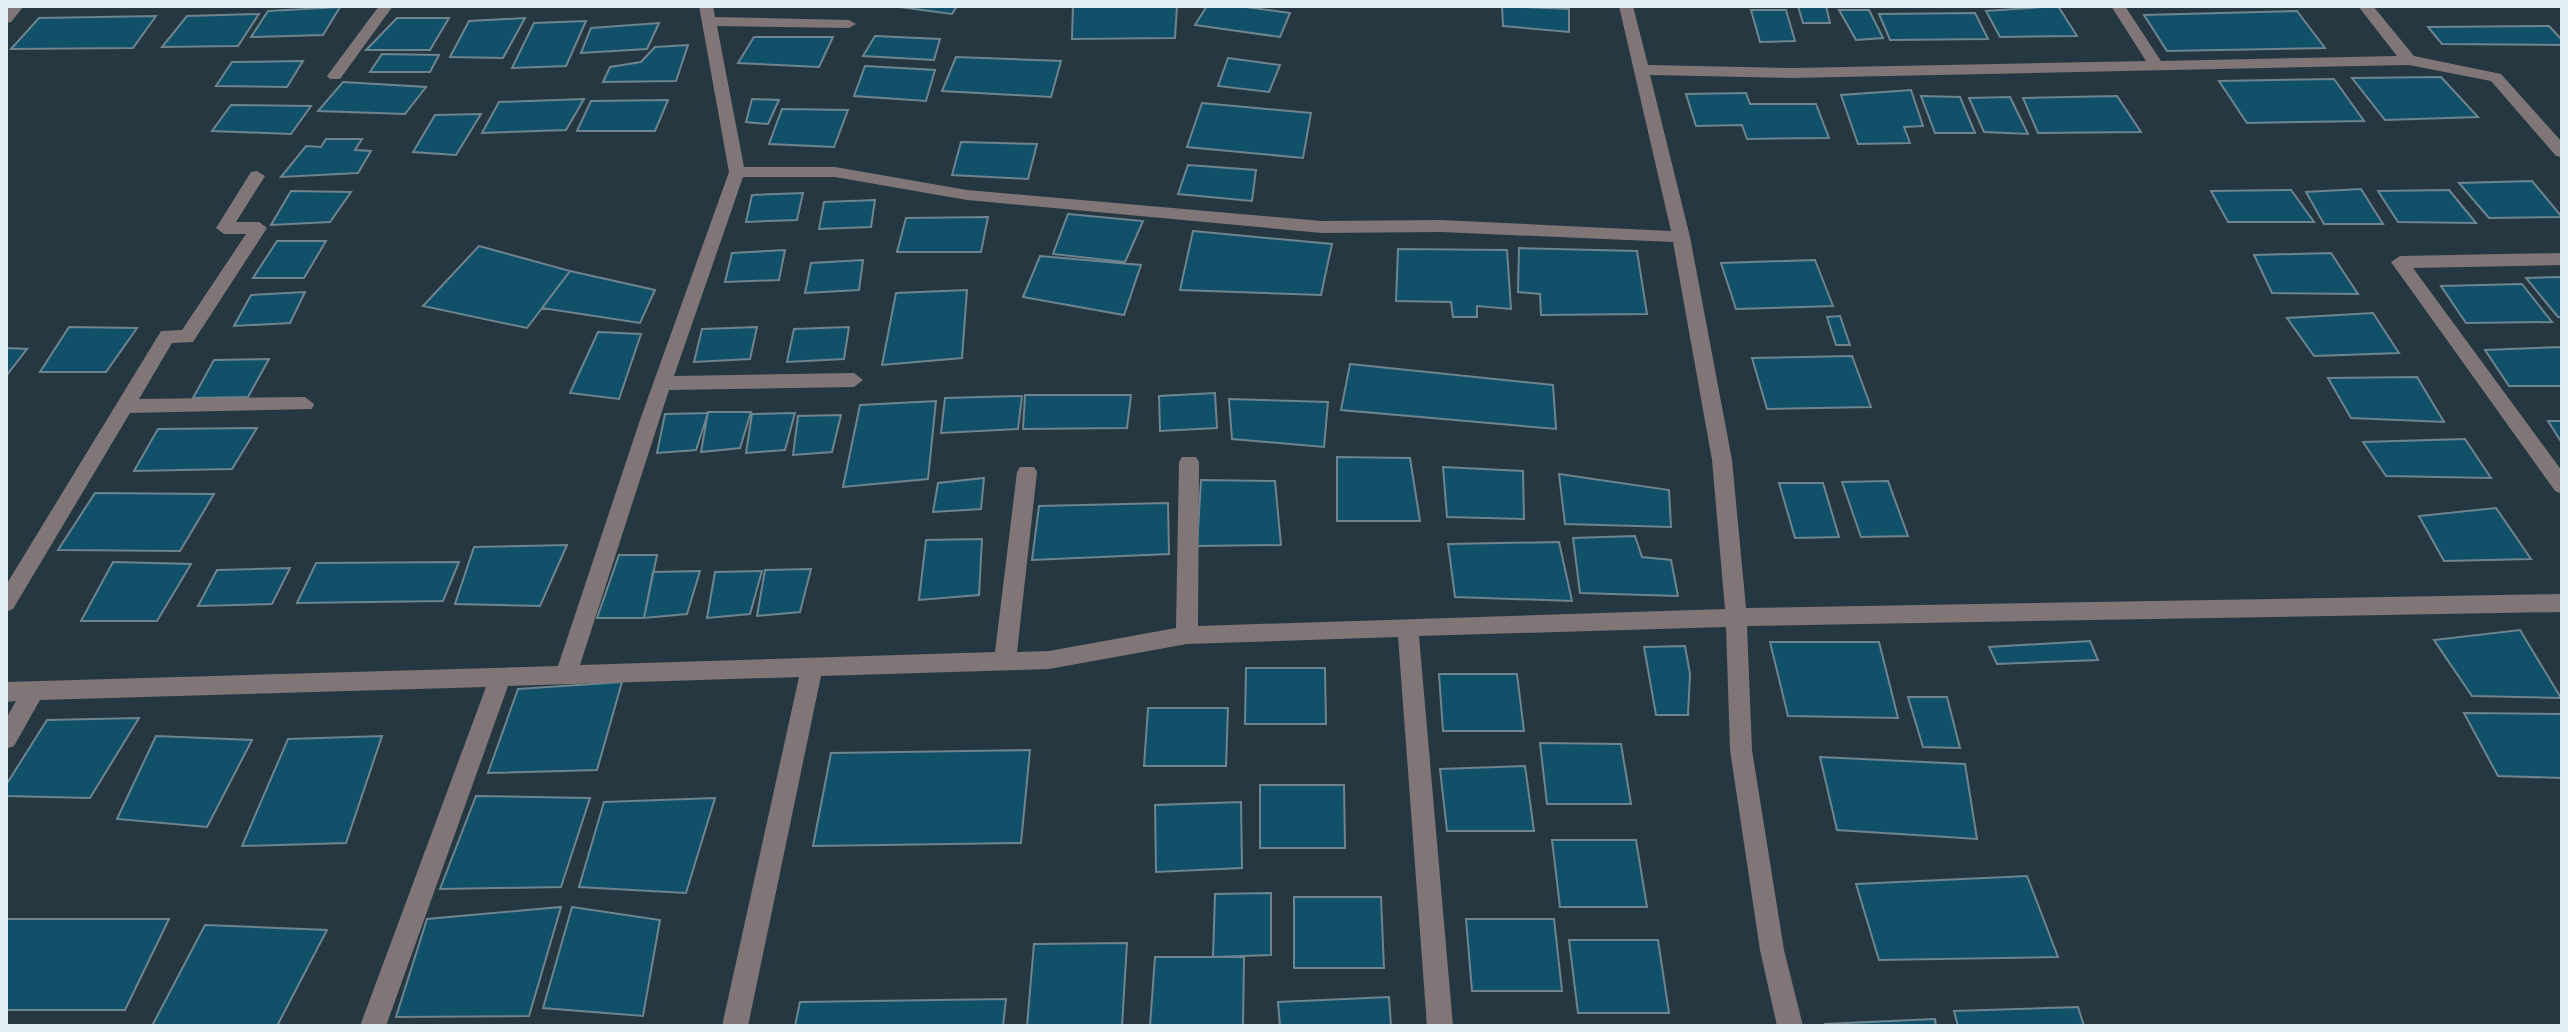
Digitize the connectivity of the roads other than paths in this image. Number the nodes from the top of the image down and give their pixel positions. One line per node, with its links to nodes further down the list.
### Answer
1 (17, 6): 7 (street)
2 (386, 6): 12 (street)
3 (1626, 6): 11 (street)
4 (2118, 6): 10 (street)
5 (2365, 6): 9 (street)
6 (708, 14): 8 (street); 14 (street)
7 (6, 19)
8 (849, 24)
9 (2409, 60): 10 (street); 13 (street)
10 (2156, 65): 11 (street)
11 (1643, 70): 16 (street)
12 (335, 76)
13 (2562, 152)
14 (737, 172): 16 (street); 19 (street)
15 (257, 176): 21 (street)
16 (1681, 237): 27 (street)
17 (2562, 259): 24 (street)
18 (854, 380): 19 (street)
19 (662, 383): 32 (street)
20 (305, 404): 21 (street)
21 (124, 406): 25 (street)
22 (1189, 462): 29 (street)
23 (1027, 472): 30 (street)
24 (2562, 486)
25 (6, 603)
26 (2562, 603): 27 (street)
27 (1736, 618): 28 (street); 40 (street)
28 (1408, 630): 29 (street); 39 (street)
29 (1187, 635): 30 (street)
30 (1005, 662): 31 (street)
31 (812, 668): 32 (street); 38 (street)
32 (566, 675): 33 (street)
33 (500, 677): 34 (street); 37 (street)
34 (34, 691): 35 (street); 36 (street)
35 (6, 692)
36 (6, 739)
37 (373, 1026)
38 (735, 1026)
39 (1440, 1026)
40 (1790, 1026)

